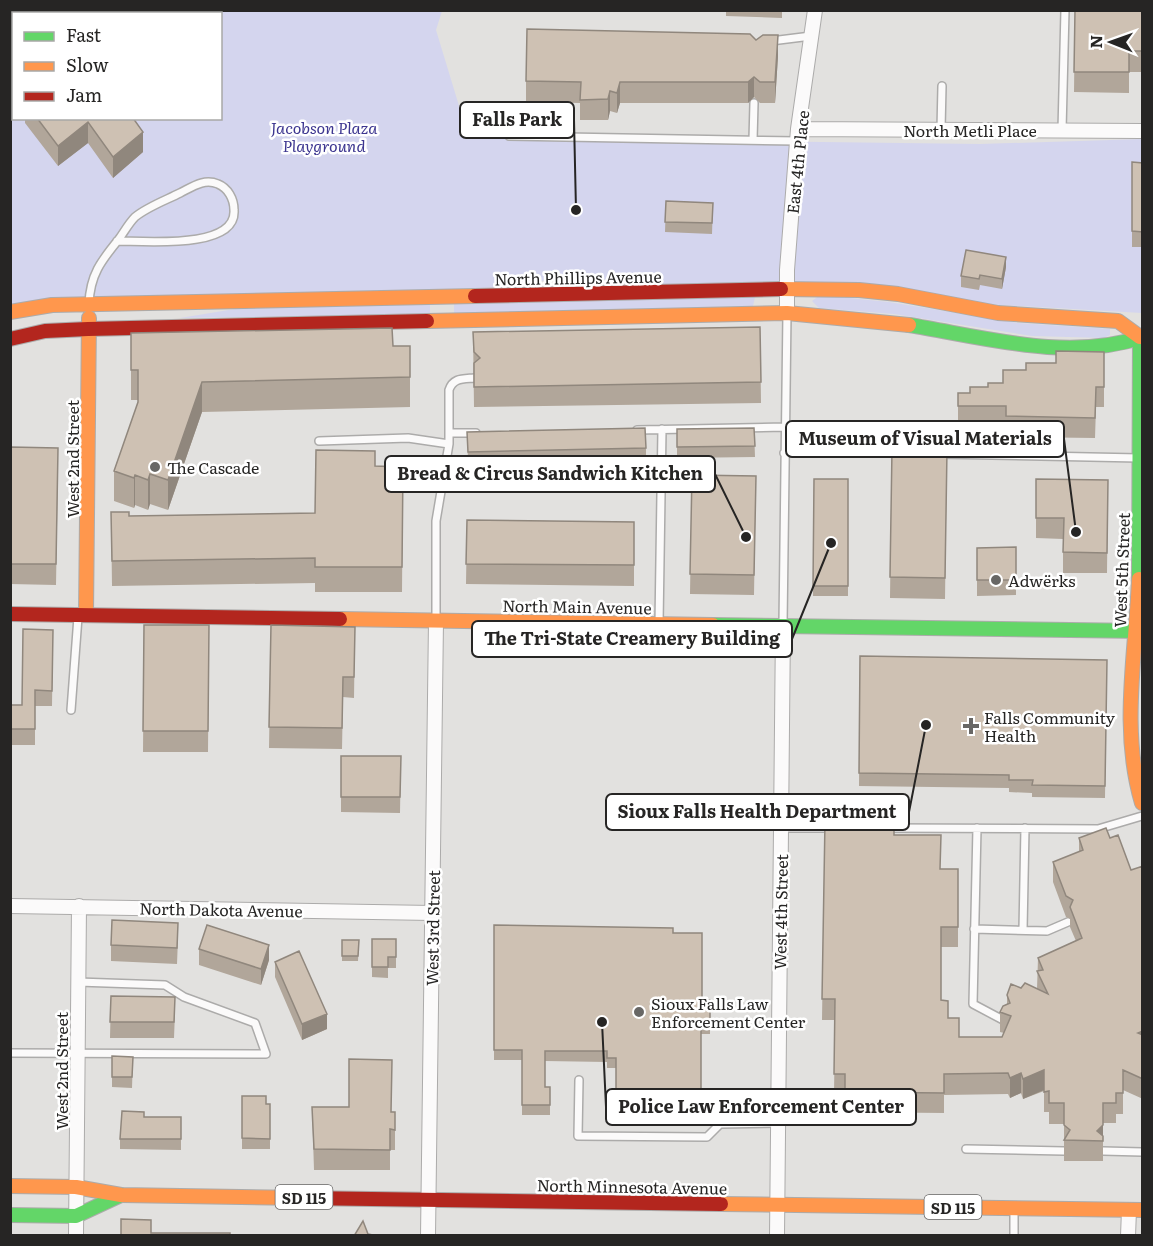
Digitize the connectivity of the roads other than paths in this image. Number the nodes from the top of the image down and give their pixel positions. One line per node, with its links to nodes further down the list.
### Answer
1 (815, 10): 3 (street, East 4th Place)
2 (1065, 10): 8 (lane)
3 (813, 36): 4 (lane); 10 (street, East 4th Place)
4 (761, 46)
5 (942, 86): 7 (lane)
6 (754, 103): 12 (lane)
7 (941, 129): 8 (street, North Metli Place); 10 (street, North Metli Place)
8 (1062, 130): 9 (street, North Metli Place)
9 (1143, 131)
10 (798, 135): 12 (lane); 14 (street, East 4th Place)
11 (509, 136): 12 (lane)
12 (753, 140)
13 (117, 241): 13 (lane); 15 (lane)
14 (787, 289): 15 (street, North Phillips Avenue); 17 (street, East 4th Place); 19 (street, North Phillips Avenue)
15 (89, 304): 16 (street, North Phillips Avenue); 18 (street, West 2nd Street)
16 (10, 312)
17 (787, 313): 18 (street); 19 (street); 22 (lane)
18 (88, 329): 20 (street); 34 (street, West 2nd Street)
19 (1141, 337): 32 (street, West 5th Street)
20 (10, 339)
21 (474, 378): 26 (lane)
22 (785, 427): 23 (lane); 29 (lane)
23 (662, 429): 24 (lane); 36 (lane)
24 (627, 430)
25 (484, 432): 26 (lane)
26 (449, 433): 28 (lane)
27 (319, 441): 28 (lane)
28 (449, 444): 35 (lane)
29 (784, 453): 30 (lane); 37 (lane)
30 (914, 453)
31 (926, 453): 32 (lane)
32 (1139, 458): 38 (street, West 5th Street)
33 (10, 614): 34 (street, North Main Avenue)
34 (82, 615): 35 (street, North Main Avenue); 39 (lane)
35 (436, 621): 36 (street, North Main Avenue); 49 (street, West 3rd Street)
36 (659, 624): 37 (street, North Main Avenue)
37 (783, 625): 38 (street, North Main Avenue); 42 (street, West 4th Street)
38 (1139, 631): 40 (street, West 5th Street)
39 (71, 710)
40 (1143, 803)
41 (1143, 816): 46 (lane)
42 (781, 828): 43 (lane); 58 (street, West 4th Street)
43 (839, 828)
44 (874, 828): 45 (lane)
45 (977, 828): 46 (lane); 51 (lane)
46 (1025, 828): 52 (lane)
47 (10, 906): 48 (street, North Dakota Avenue)
48 (79, 906): 49 (street, North Dakota Avenue); 53 (street, West 2nd Street)
49 (432, 913): 66 (street, West 3rd Street)
50 (1068, 921): 52 (lane)
51 (974, 929): 52 (lane); 54 (lane)
52 (1023, 930)
53 (78, 982): 56 (street, West 2nd Street); 56 (lane)
54 (1005, 1021)
55 (10, 1053): 56 (lane)
56 (78, 1053): 64 (street, West 2nd Street)
57 (579, 1080): 58 (lane)
58 (778, 1123): 67 (street, West 4th Street)
59 (966, 1149): 60 (lane)
60 (1064, 1150)
61 (1103, 1151): 62 (lane)
62 (1143, 1152)
63 (10, 1186): 64 (street, North Minnesota Avenue / SD 115)
64 (76, 1187): 65 (street, North Minnesota Avenue / SD 115); 71 (street, West 2nd Street)
65 (121, 1195): 66 (street, North Minnesota Avenue / SD 115); 71 (street, North Minnesota Avenue / SD 115)
66 (429, 1199): 67 (street, North Minnesota Avenue / SD 115); 73 (street, West 3rd Street)
67 (777, 1204): 68 (street, North Minnesota Avenue / SD 115); 74 (street, West 4th Street)
68 (1014, 1208): 69 (street, North Minnesota Avenue / SD 115); 75 (lane)
69 (1136, 1210): 76 (street)
70 (10, 1215): 71 (street, North Minnesota Avenue / SD 115)
71 (76, 1216): 72 (street, West 2nd Street)
72 (76, 1236)
73 (428, 1236)
74 (777, 1236)
75 (1014, 1236)
76 (1128, 1236)

